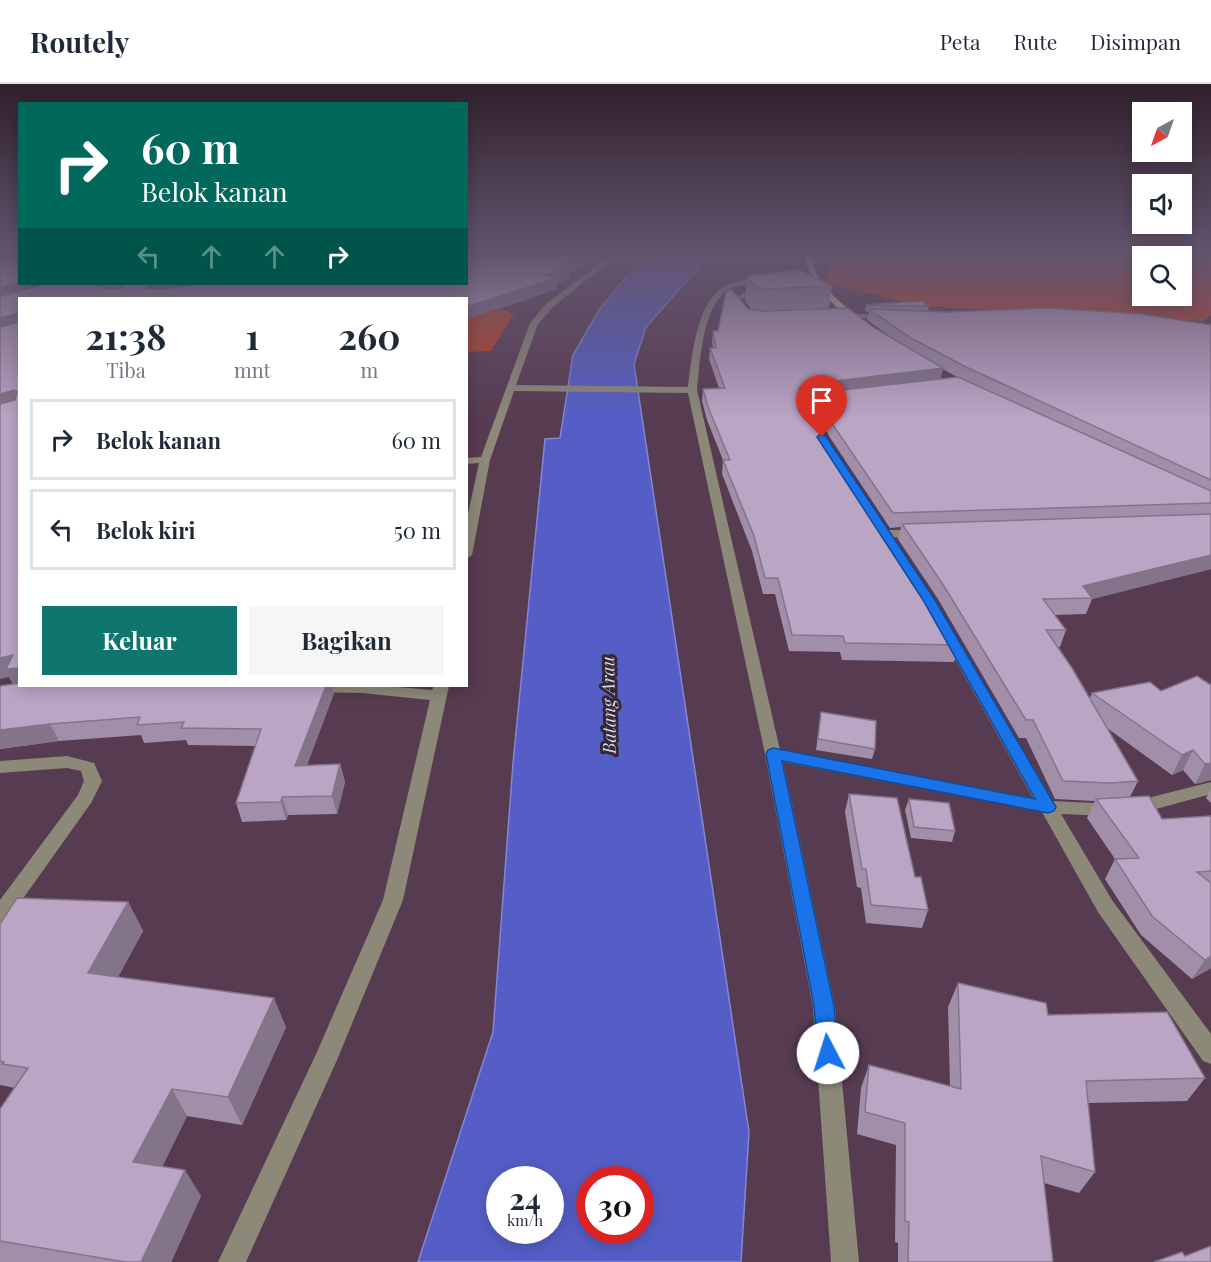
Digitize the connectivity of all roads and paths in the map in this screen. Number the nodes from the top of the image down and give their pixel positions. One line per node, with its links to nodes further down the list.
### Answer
1 (545, 310): 10 (street)
2 (710, 310): 11 (street)
3 (745, 310): 7 (street)
4 (845, 310): 5 (main road)
5 (849, 314): 6 (street); 8 (street); 9 (main road)
6 (826, 315)
7 (758, 318)
8 (898, 318)
9 (864, 328)
10 (510, 388): 11 (street); 14 (street)
11 (693, 390): 22 (street)
12 (854, 395): 13 (street)
13 (818, 428)
14 (485, 460): 15 (street); 17 (street)
15 (468, 461)
16 (930, 533): 18 (street)
17 (468, 545)
18 (898, 553)
19 (941, 621): 25 (street)
20 (301, 687): 21 (street)
21 (440, 691): 28 (street)
22 (773, 754): 25 (street); 29 (street)
23 (0, 767): 26 (street)
24 (1211, 788): 25 (street)
25 (1048, 807): 27 (street)
26 (0, 915)
27 (1211, 1053)
28 (232, 1262)
29 (845, 1262)

